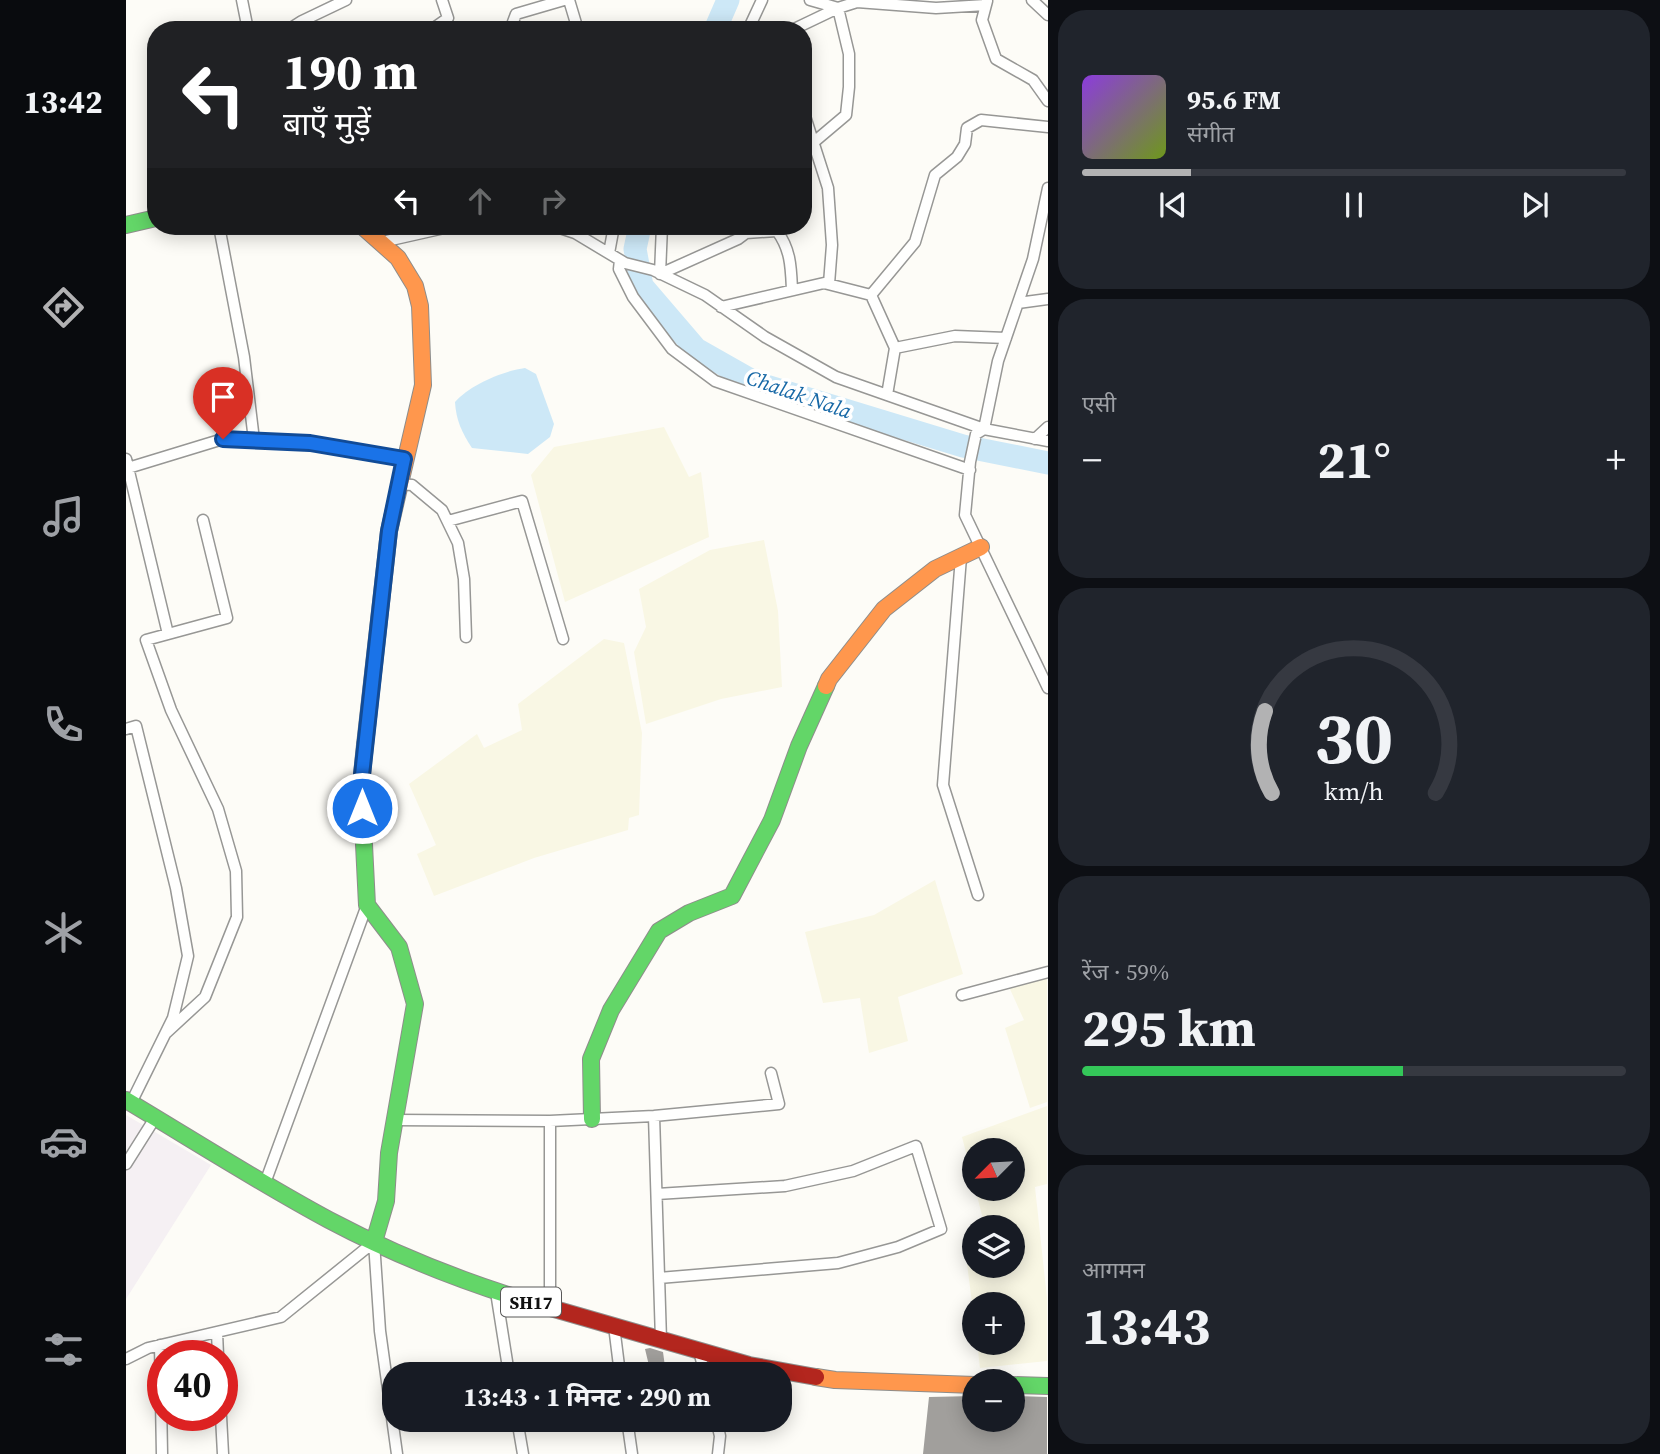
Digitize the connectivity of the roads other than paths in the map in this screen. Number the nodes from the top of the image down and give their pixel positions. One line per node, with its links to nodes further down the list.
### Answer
1 (242, 0): 11 (street)
2 (346, 0): 12 (street)
3 (442, 0): 13 (street)
4 (566, 0): 14 (street); 15 (street)
5 (762, 0): 16 (street)
6 (810, 0): 9 (street)
7 (1032, 0): 10 (street)
8 (986, 3): 9 (street); 18 (street)
9 (838, 8): 17 (street); 21 (street)
10 (1048, 15)
11 (246, 21)
12 (301, 21)
13 (444, 21)
14 (513, 21)
15 (574, 21)
16 (752, 21)
17 (811, 21)
18 (1048, 101)
19 (1048, 127): 39 (street)
20 (812, 136): 21 (street)
21 (814, 142): 37 (street)
22 (1048, 188): 41 (street)
23 (147, 220): 24 (street)
24 (126, 225)
25 (221, 235): 49 (street)
26 (373, 235): 33 (street)
27 (413, 235): 33 (street)
28 (578, 235): 34 (street)
29 (612, 235): 34 (street)
30 (661, 235): 36 (street)
31 (741, 235): 36 (street)
32 (781, 235): 38 (street)
33 (382, 242): 51 (street)
34 (608, 253): 35 (street)
35 (622, 262): 36 (street); 53 (street)
36 (657, 272): 42 (street)
37 (829, 284): 38 (street); 39 (street)
38 (792, 290): 42 (street)
39 (871, 295): 44 (street)
40 (1048, 299): 41 (street)
41 (1018, 303): 43 (street)
42 (721, 307): 45 (street)
43 (1006, 338): 44 (street); 47 (street)
44 (895, 348): 45 (street)
45 (887, 395): 47 (street)
46 (1048, 427): 48 (street)
47 (980, 431): 48 (street); 53 (street)
48 (1035, 439): 50 (street)
49 (254, 440): 51 (street); 52 (street)
50 (1048, 442)
51 (404, 459): 54 (street)
52 (127, 464): 59 (street)
53 (970, 466): 57 (street)
54 (398, 484): 56 (street); 65 (street)
55 (203, 520): 59 (street)
56 (448, 521): 60 (street); 61 (street)
57 (981, 547): 58 (street); 62 (street)
58 (961, 557): 64 (street); 73 (street)
59 (168, 634): 68 (street)
60 (466, 637)
61 (563, 639)
62 (1048, 688)
63 (126, 729): 68 (street)
64 (978, 895)
65 (367, 905): 74 (street); 78 (street)
66 (1048, 972): 67 (street)
67 (962, 995)
68 (166, 1033): 70 (street)
69 (771, 1073): 71 (street)
70 (128, 1102): 72 (street, SH17)
71 (654, 1116): 73 (street); 79 (street)
72 (155, 1118): 76 (street); 78 (street, SH17)
73 (592, 1119): 75 (street)
74 (395, 1120): 75 (street); 80 (street)
75 (550, 1121): 83 (street)
76 (129, 1151): 77 (street)
77 (126, 1164)
78 (265, 1183): 80 (street, SH17)
79 (657, 1194): 81 (street); 81 (street)
80 (374, 1242): 82 (street, SH17); 85 (street); 105 (street)
81 (659, 1278): 88 (street)
82 (496, 1292): 83 (street, SH17); 92 (street)
83 (550, 1308): 84 (street, SH17)
84 (614, 1326): 88 (street, SH17); 93 (street)
85 (217, 1332): 86 (street); 87 (street)
86 (182, 1340)
87 (217, 1340)
88 (662, 1340): 90 (street, SH17)
89 (147, 1350): 91 (street)
90 (699, 1351): 94 (street); 95 (street, SH17)
91 (126, 1359)
92 (507, 1362)
93 (618, 1362)
94 (702, 1362)
95 (962, 1385)
96 (1025, 1385): 97 (street)
97 (1048, 1386)
98 (162, 1431): 103 (street)
99 (222, 1431): 104 (street)
100 (519, 1432): 106 (street)
101 (629, 1432): 107 (street)
102 (719, 1432): 108 (street)
103 (162, 1454)
104 (223, 1454)
105 (397, 1454)
106 (523, 1454)
107 (632, 1454)
108 (718, 1454)

